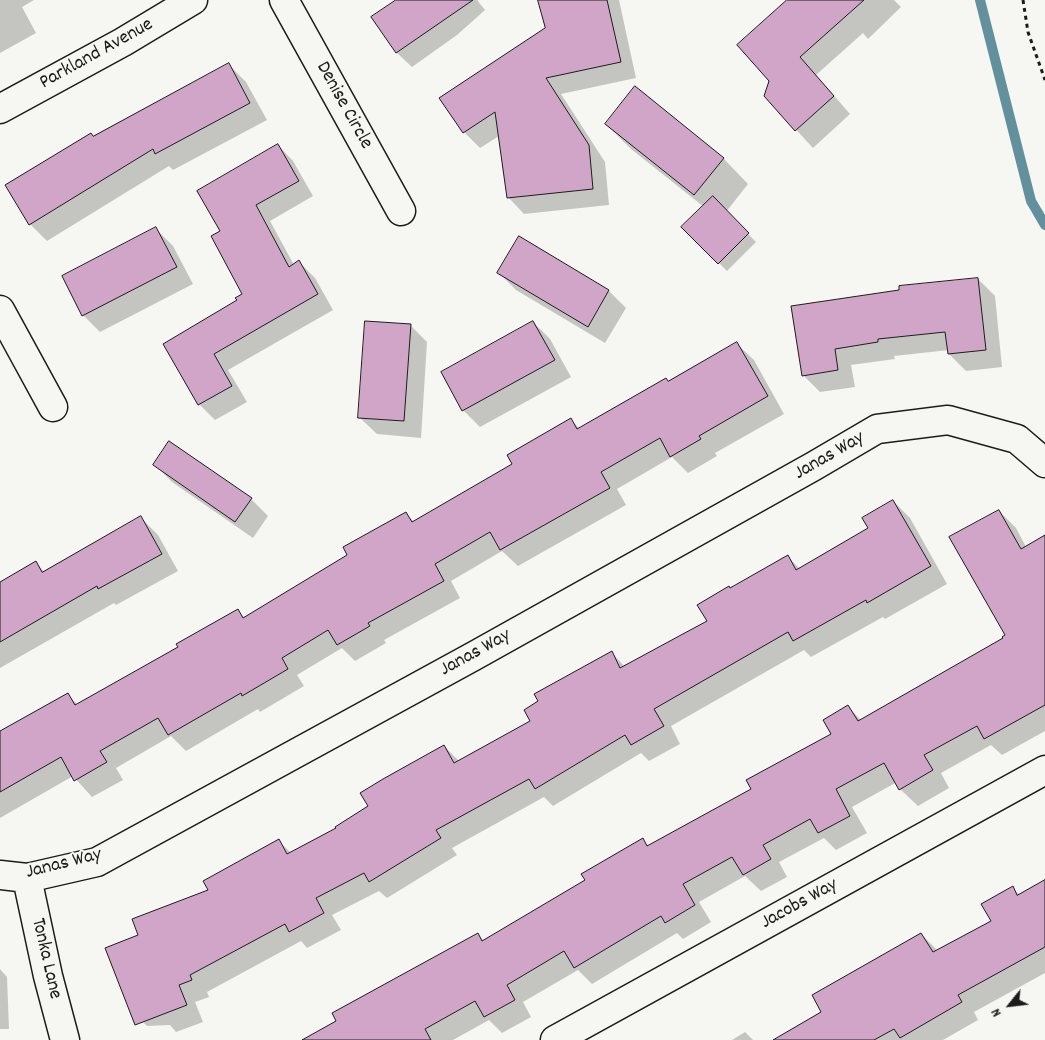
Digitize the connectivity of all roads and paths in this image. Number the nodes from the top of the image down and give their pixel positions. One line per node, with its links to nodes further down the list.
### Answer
1 (194, 0): 5 (street, Parkland Avenue)
2 (284, 0): 6 (street, Denise Circle)
3 (1023, 0): 4 (path)
4 (1045, 80)
5 (0, 109)
6 (401, 211)
7 (0, 310): 8 (street)
8 (53, 407)
9 (1045, 464): 12 (street, Janas Way)
10 (1045, 770): 14 (street, Jacobs Way)
11 (0, 876): 12 (street, Janas Way)
12 (27, 878): 13 (street, Tonka Lane)
13 (65, 1040)
14 (555, 1040)

